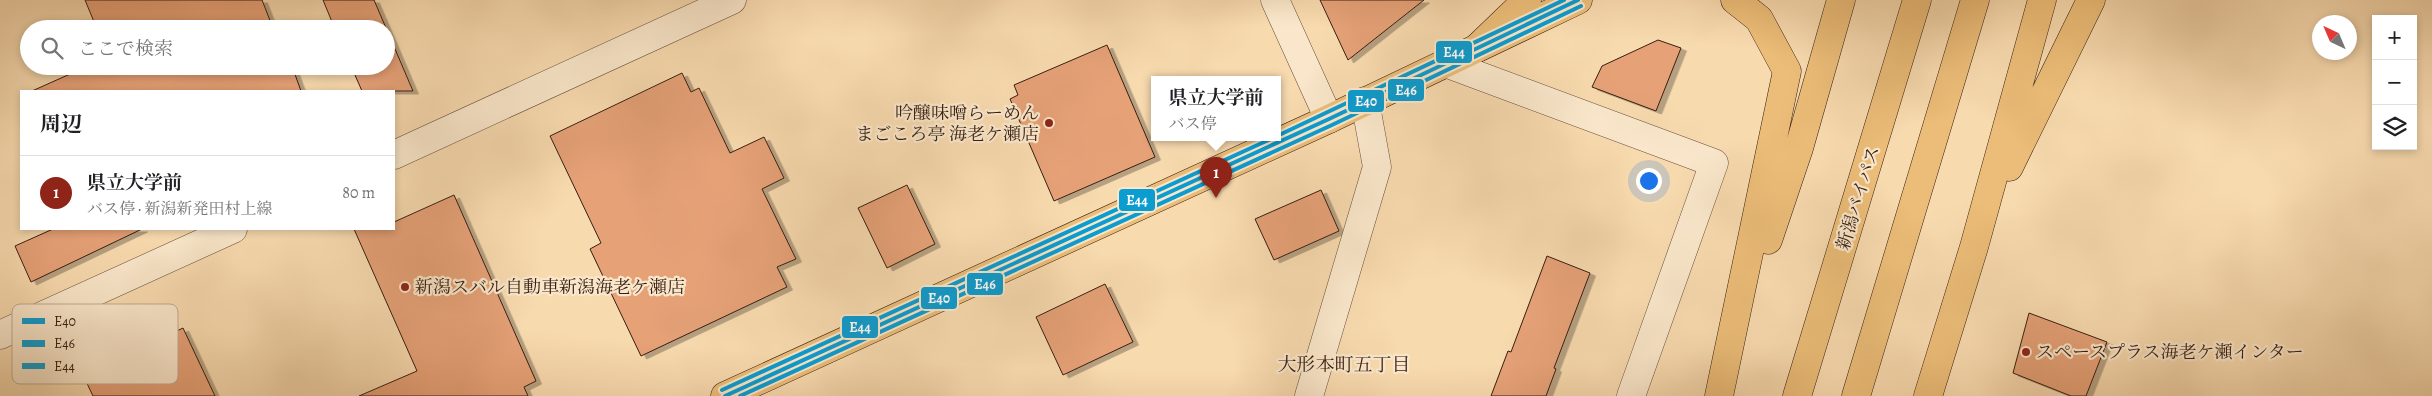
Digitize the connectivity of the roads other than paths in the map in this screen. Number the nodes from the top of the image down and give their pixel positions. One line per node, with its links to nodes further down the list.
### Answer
1 (732, 0): 15 (street)
2 (1275, 0): 14 (street)
3 (1527, 0): 11 (main road)
4 (1578, 0): 11 (main road)
5 (1735, 0): 24 (main road)
6 (1840, 0): 25 (main road)
7 (1917, 0): 26 (main road, 新潟バイパス)
8 (1975, 0): 27 (main road)
9 (2042, 0): 16 (main road)
10 (2091, 0): 16 (main road)
11 (1477, 48): 12 (main road)
12 (1446, 63): 13 (main road); 23 (street)
13 (1365, 101): 14 (main road); 22 (street)
14 (1330, 119): 21 (main road)
15 (395, 155)
16 (1979, 229): 28 (main road)
17 (231, 230): 18 (street)
18 (70, 304)
19 (12, 330): 20 (street)
20 (0, 336)
21 (726, 396)
22 (1309, 396)
23 (1631, 396)
24 (1719, 396)
25 (1726, 396)
26 (1797, 396)
27 (1856, 396)
28 (1928, 396)

